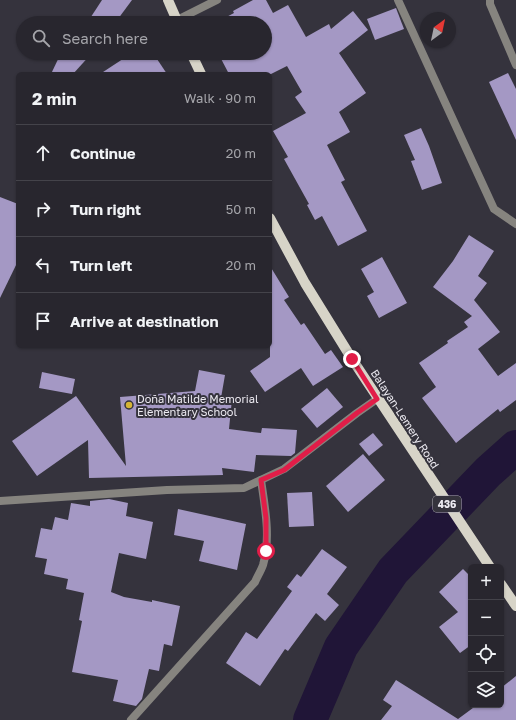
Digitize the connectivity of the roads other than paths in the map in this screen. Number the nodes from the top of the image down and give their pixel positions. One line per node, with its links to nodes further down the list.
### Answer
1 (168, 0): 5 (main road)
2 (216, 0): 6 (street)
3 (398, 0): 11 (street)
4 (490, 0): 8 (street)
5 (175, 16)
6 (188, 16)
7 (194, 60): 9 (main road)
8 (516, 65)
9 (200, 72)
10 (272, 222): 12 (main road, Balayan-Lemery Road / 436)
11 (516, 224)
12 (377, 399): 13 (street); 15 (main road, Balayan-Lemery Road / 436)
13 (261, 480): 14 (street); 18 (street)
14 (0, 501)
15 (488, 564)
16 (504, 588): 17 (main road)
17 (516, 606)
18 (131, 720)

